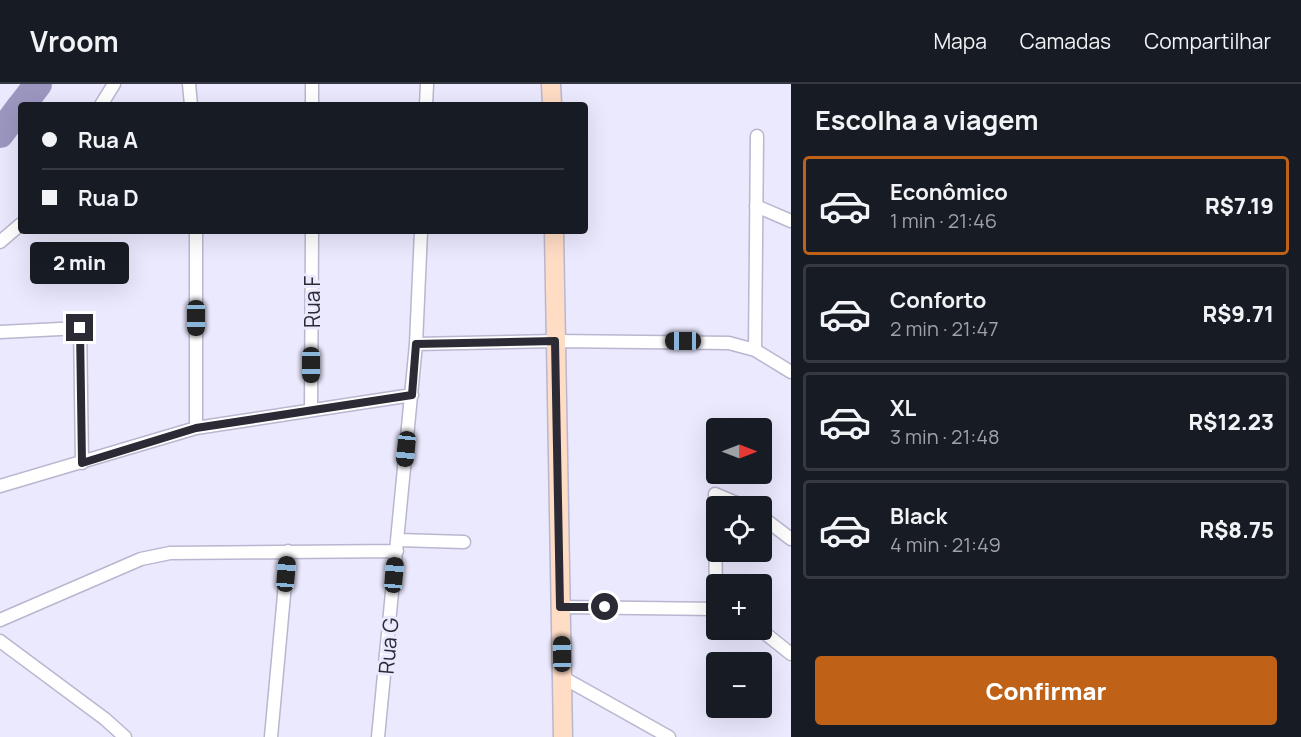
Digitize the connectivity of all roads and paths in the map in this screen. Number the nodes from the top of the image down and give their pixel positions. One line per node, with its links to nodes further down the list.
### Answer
1 (114, 84): 6 (street)
2 (189, 84): 7 (street)
3 (312, 84): 8 (street)
4 (427, 84): 9 (street)
5 (551, 84): 10 (street)
6 (103, 102)
7 (191, 102)
8 (312, 102)
9 (426, 102)
10 (552, 102)
11 (757, 136): 12 (street)
12 (756, 206): 13 (street); 23 (street)
13 (791, 221)
14 (18, 227): 19 (street)
15 (196, 234): 27 (street)
16 (312, 234): 26 (street, Rua F)
17 (421, 234): 22 (street, Rua G)
18 (554, 234): 21 (street)
19 (0, 242)
20 (0, 332): 28 (street)
21 (555, 341): 22 (street); 23 (street); 35 (street)
22 (416, 344): 25 (street, Rua G)
23 (755, 350): 24 (street)
24 (791, 372)
25 (412, 395): 26 (street); 33 (street, Rua G)
26 (311, 410): 27 (street)
27 (196, 428): 28 (street)
28 (82, 463): 29 (street)
29 (0, 486)
30 (772, 525): 31 (street)
31 (791, 539)
32 (464, 542): 33 (street)
33 (397, 545): 34 (street); 44 (street, Rua G)
34 (288, 551): 37 (street); 43 (street)
35 (560, 607): 36 (street); 41 (street)
36 (706, 608)
37 (0, 620)
38 (772, 639): 40 (street)
39 (0, 641): 42 (street)
40 (791, 654)
41 (562, 677): 45 (street); 46 (street)
42 (125, 737)
43 (271, 737)
44 (378, 737)
45 (563, 737)
46 (669, 737)

